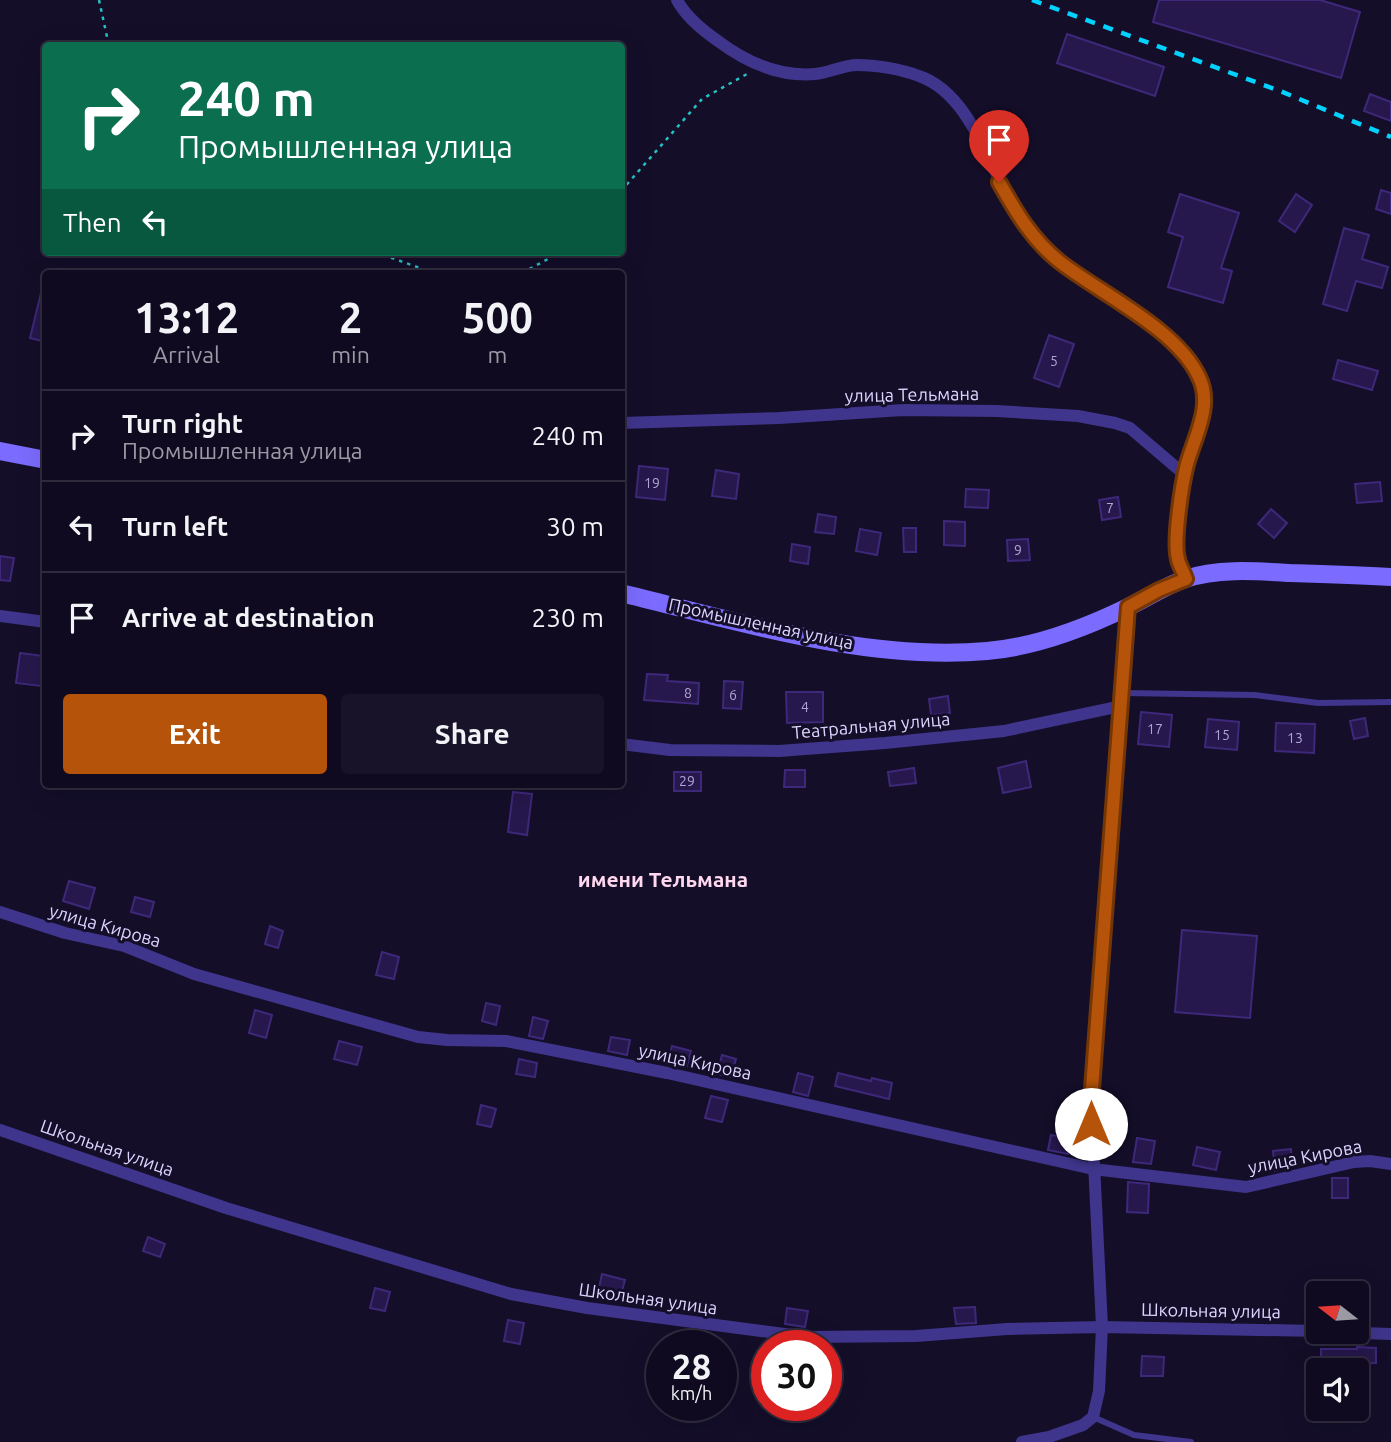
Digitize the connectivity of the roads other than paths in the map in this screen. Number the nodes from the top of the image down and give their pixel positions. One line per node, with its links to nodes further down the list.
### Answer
1 (677, 0): 5 (street)
2 (625, 423): 5 (street, улица Тельмана)
3 (0, 451): 4 (street)
4 (42, 459)
5 (1185, 475): 7 (street)
6 (1391, 577): 7 (street, Промышленная улица)
7 (1186, 579): 9 (street, Промышленная улица)
8 (625, 594): 9 (street, Промышленная улица)
9 (1128, 607): 12 (street)
10 (0, 616): 11 (street)
11 (42, 621)
12 (1121, 699): 13 (lane); 14 (street, Театральная улица); 18 (street)
13 (1391, 702)
14 (625, 744)
15 (0, 912): 18 (street, улица Кирова)
16 (0, 1130): 19 (street, Школьная улица)
17 (1391, 1164): 18 (street, улица Кирова)
18 (1093, 1169): 19 (street)
19 (1102, 1327): 20 (street, Школьная улица); 23 (street)
20 (1306, 1331)
21 (1369, 1333): 22 (street)
22 (1391, 1334)
23 (1093, 1417): 24 (street); 25 (lane)
24 (1022, 1442)
25 (1191, 1442)

